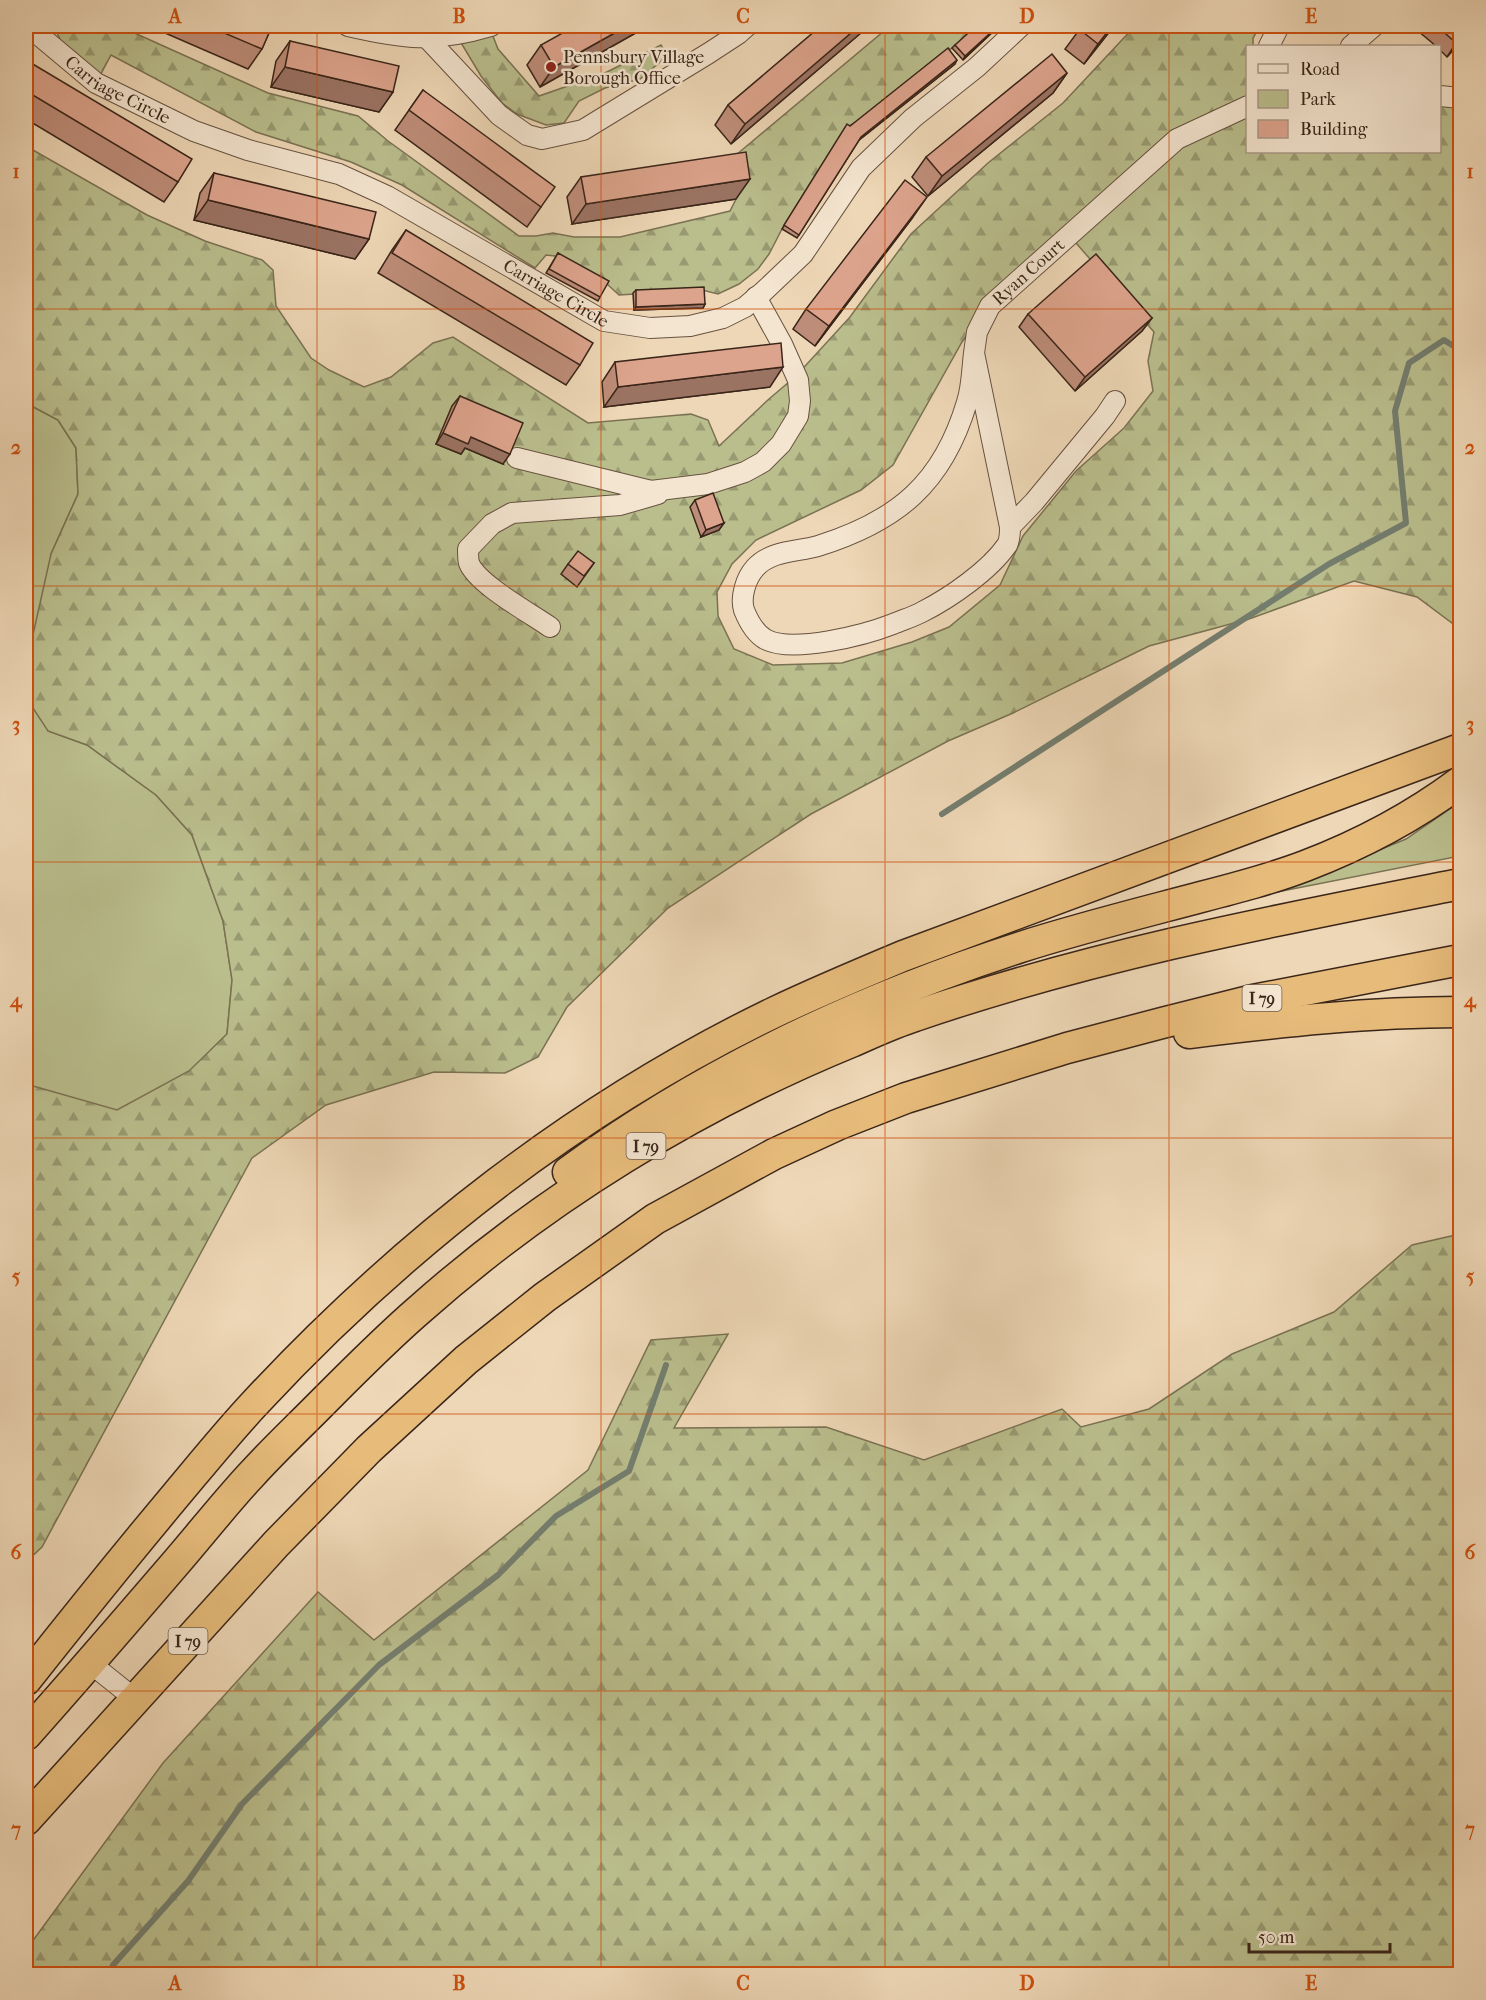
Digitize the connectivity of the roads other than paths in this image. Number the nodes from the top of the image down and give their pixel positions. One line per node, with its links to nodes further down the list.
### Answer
1 (28, 26): 14 (street, Carriage Circle)
2 (348, 26): 8 (street)
3 (491, 26): 8 (street)
4 (747, 26): 8 (street)
5 (1022, 26): 14 (street, Carriage Circle)
6 (1279, 26): 9 (street)
7 (1374, 26): 10 (street)
8 (428, 39)
9 (1270, 45)
10 (1352, 45)
11 (1441, 96): 12 (street)
12 (1461, 98)
13 (1246, 107): 15 (street, Ryan Court)
14 (756, 297): 18 (street)
15 (974, 353): 19 (street, Ryan Court); 19 (street)
16 (1115, 401): 19 (street)
17 (517, 458): 18 (street)
18 (682, 488): 20 (street)
19 (1010, 527)
20 (550, 627)
21 (1461, 749): 29 (highway)
22 (1461, 782): 27 (highway)
23 (1461, 884): 27 (highway, I 79)
24 (1461, 960): 26 (highway, I 79)
25 (1461, 1012): 26 (highway)
26 (1067, 1048): 30 (highway, I 79)
27 (421, 1308): 28 (highway, I 79)
28 (90, 1663): 30 (street); 31 (highway, I 79)
29 (26, 1680)
30 (135, 1698): 32 (highway, I 79)
31 (26, 1735)
32 (26, 1820)

